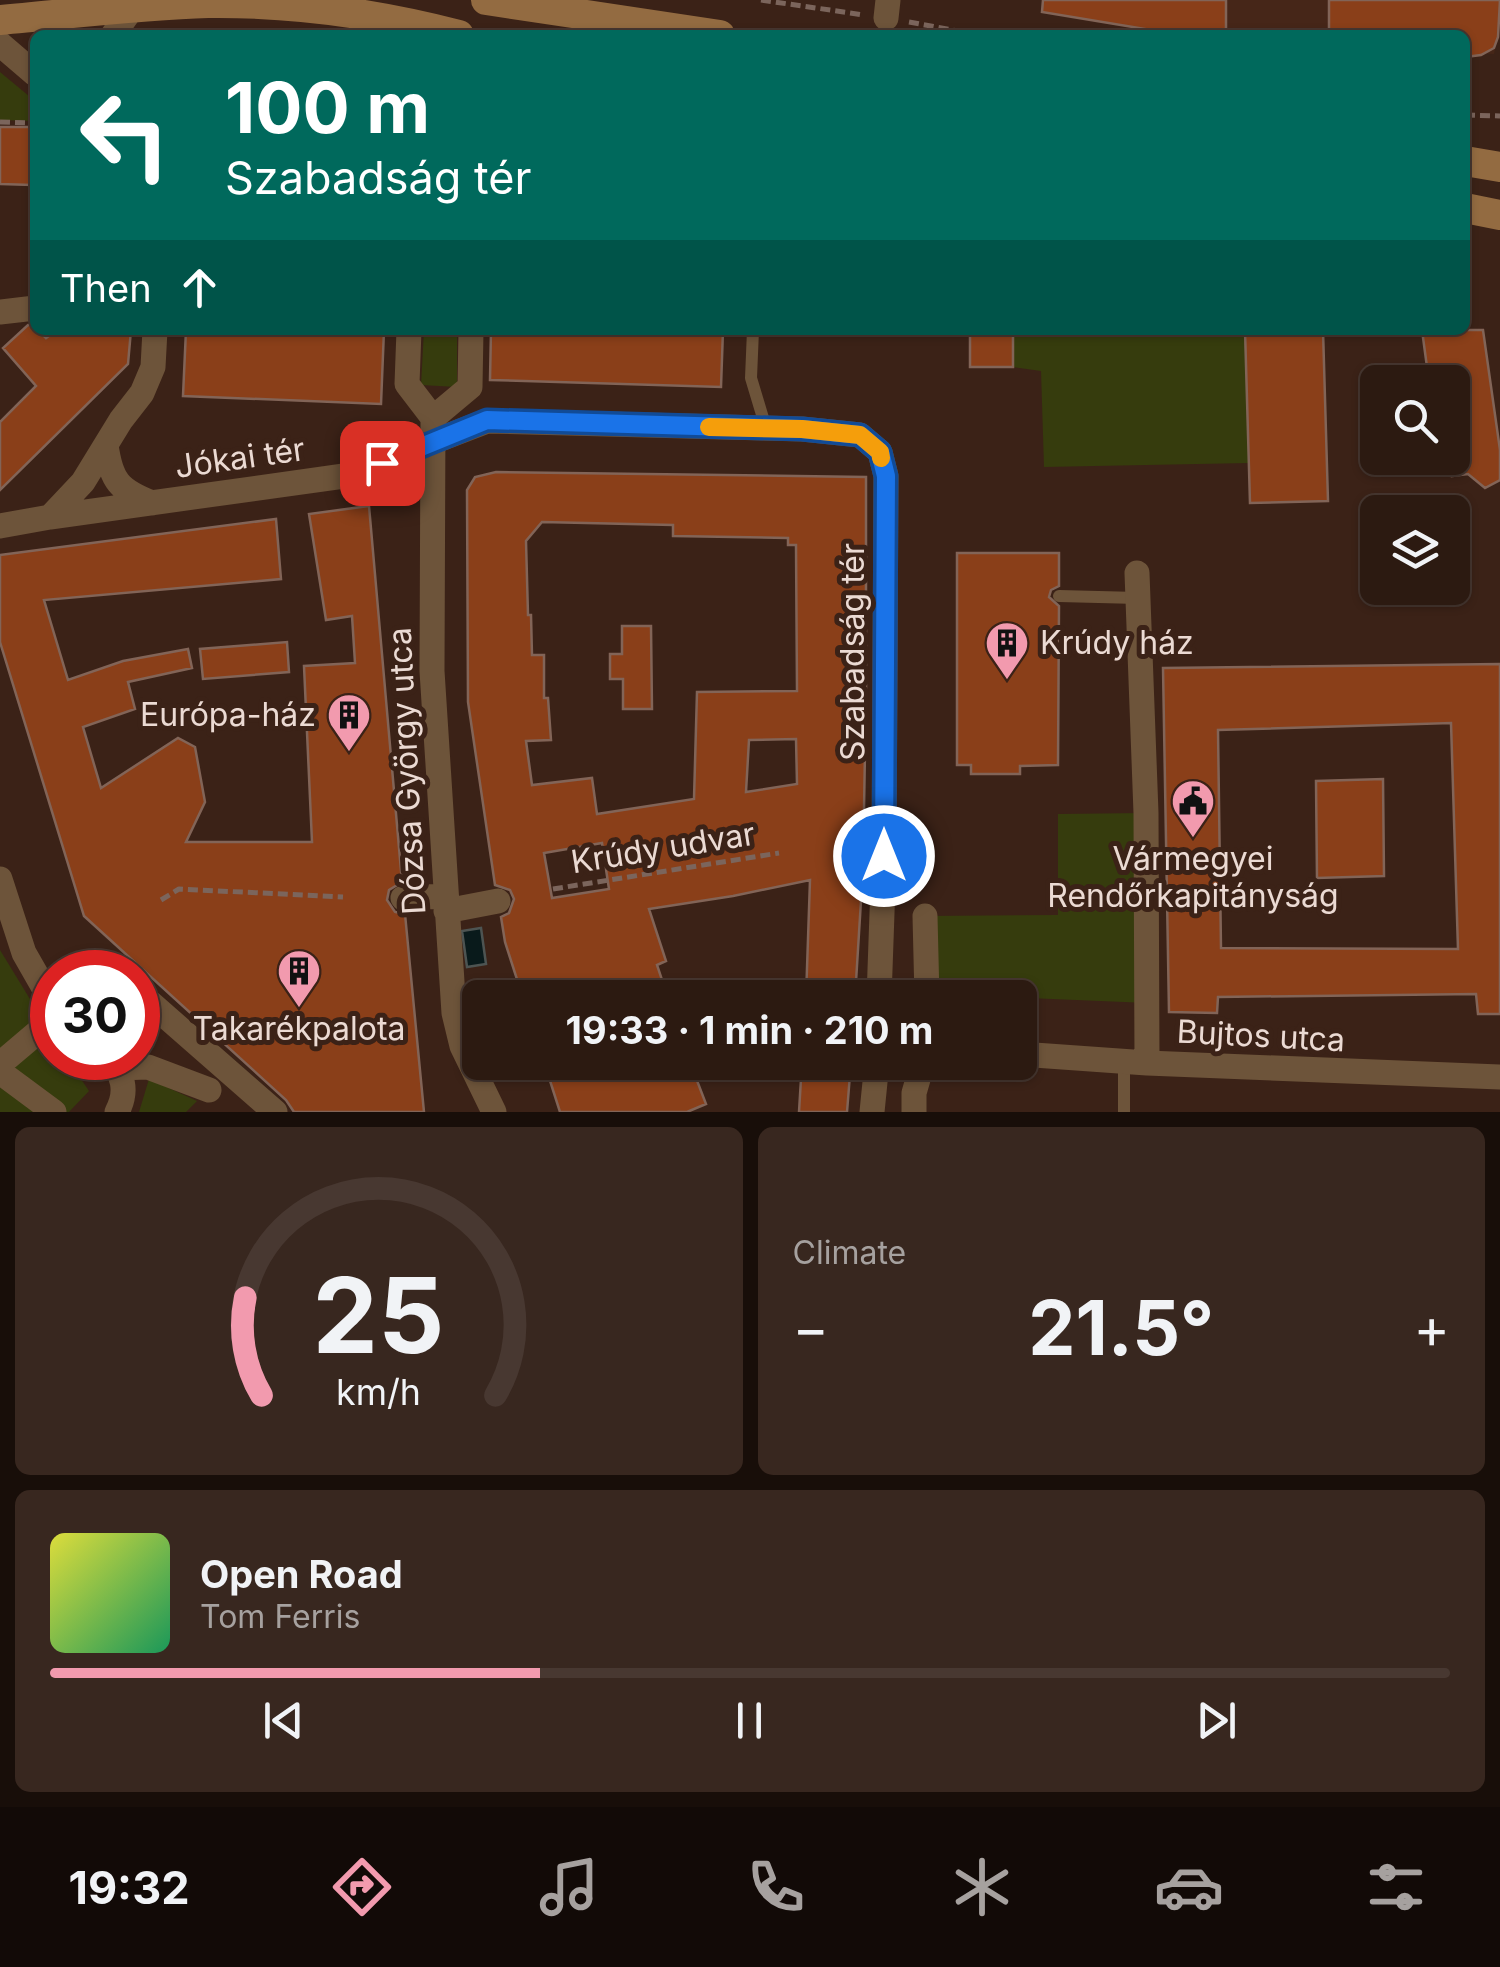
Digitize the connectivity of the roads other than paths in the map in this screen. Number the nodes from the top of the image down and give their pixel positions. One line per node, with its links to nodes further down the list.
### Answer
1 (467, 0): 9 (street)
2 (486, 0): 6 (street)
3 (576, 0): 6 (street)
4 (133, 7): 5 (street); 7 (street); 8 (street)
5 (0, 20)
6 (609, 20): 10 (street)
7 (117, 30)
8 (439, 30)
9 (461, 30)
10 (683, 30)
11 (0, 44): 12 (street)
12 (30, 70)
13 (1470, 161): 14 (street)
14 (1500, 168)
15 (1470, 209): 16 (street)
16 (1500, 215)
17 (3, 307): 18 (street)
18 (30, 308)
19 (155, 335): 25 (street)
20 (409, 335): 24 (street)
21 (472, 335): 24 (street)
22 (753, 335): 23 (lane)
23 (766, 428): 24 (street, Jókai tér); 37 (street, Szabadság tér)
24 (433, 430): 26 (street, Jókai tér); 34 (street, Dózsa György utca)
25 (106, 445): 26 (street); 27 (street)
26 (152, 503): 27 (street, Jókai tér)
27 (50, 517): 28 (street, Jókai tér)
28 (0, 526)
29 (1137, 586): 30 (lane); 42 (street)
30 (1058, 596)
31 (0, 879): 36 (street)
32 (404, 898): 34 (street)
33 (498, 901): 34 (street)
34 (445, 904): 54 (street, Dózsa György utca)
35 (925, 916): 38 (street)
36 (30, 964)
37 (880, 980)
38 (927, 980)
39 (160, 1011): 53 (street)
40 (30, 1039): 43 (street)
41 (1037, 1055): 42 (street, Bujtos utca)
42 (1135, 1062): 46 (street, Bujtos utca); 57 (lane)
43 (0, 1064)
44 (0, 1072): 51 (street)
45 (160, 1072): 50 (street)
46 (1500, 1078)
47 (118, 1080): 52 (street)
48 (875, 1080): 55 (street)
49 (917, 1080): 56 (street)
50 (209, 1090)
51 (54, 1112)
52 (117, 1112)
53 (275, 1112)
54 (494, 1112)
55 (872, 1112)
56 (914, 1112)
57 (1124, 1112)

